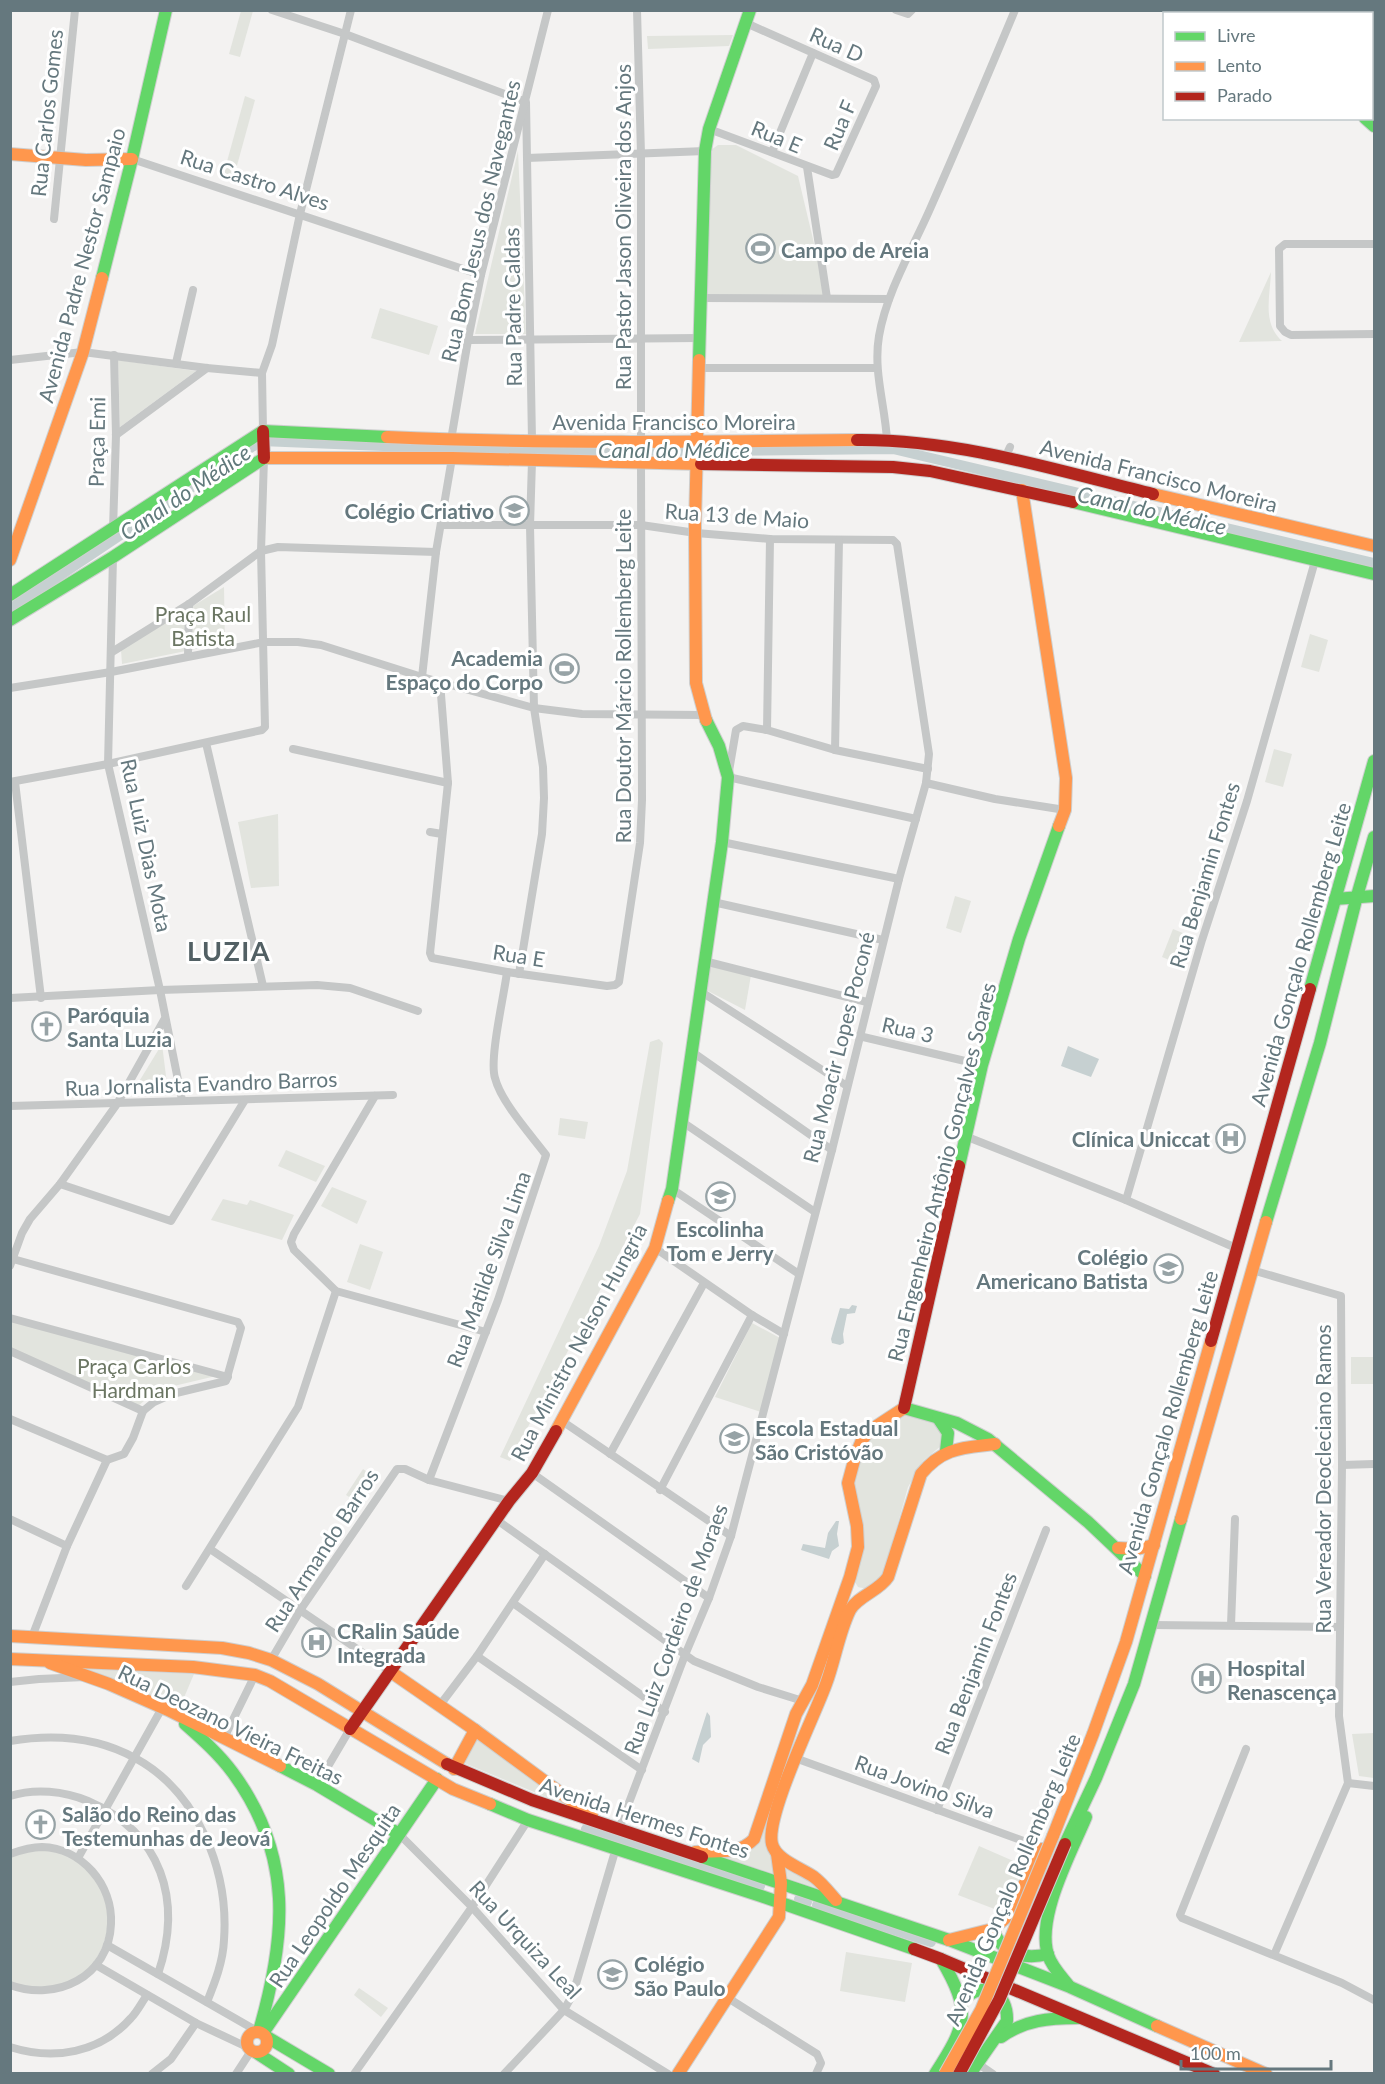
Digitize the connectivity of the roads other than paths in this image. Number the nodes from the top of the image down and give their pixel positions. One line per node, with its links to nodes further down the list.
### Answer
1 (75, 10): 22 (street, Rua Carlos Gomes)
2 (166, 10): 21 (street, Avenida Padre Nestor Sampaio)
3 (272, 10): 11 (street)
4 (351, 10): 11 (street)
5 (548, 10): 14 (street, Rua Bom Jesus dos Navegantes)
6 (637, 10): 19 (street, Rua Pastor Jason Oliveira dos Anjos)
7 (896, 10): 9 (street)
8 (1015, 10): 32 (street)
9 (912, 11)
10 (749, 14): 12 (street, Rua D); 15 (street, Rua Ministro Nelson Hungria)
11 (345, 34): 14 (street); 25 (street)
12 (813, 53): 13 (street, Rua D); 17 (street)
13 (876, 86): 24 (street, Rua F)
14 (526, 102): 20 (street, Rua Padre Caldas); 28 (street, Rua Bom Jesus dos Navegantes)
15 (709, 129): 16 (street, Rua Ministro Nelson Hungria); 17 (street, Rua E)
16 (705, 151): 19 (street); 30 (street, Rua Ministro Nelson Hungria)
17 (772, 152): 23 (street, Rua E)
18 (10, 154): 22 (street, Rua Castro Alves)
19 (641, 154): 20 (street); 35 (street, Rua Pastor Jason Oliveira dos Anjos)
20 (527, 158): 37 (street, Rua Padre Caldas)
21 (132, 159): 22 (street, Rua Castro Alves); 25 (street, Rua Castro Alves); 38 (street, Avenida Padre Nestor Sampaio)
22 (59, 160): 26 (street, Rua Carlos Gomes)
23 (807, 167): 24 (street, Rua E); 31 (street)
24 (832, 175)
25 (300, 214): 28 (street, Rua Castro Alves); 45 (street)
26 (54, 219)
27 (1374, 244): 33 (street)
28 (481, 275): 36 (street, Rua Bom Jesus dos Navegantes)
29 (193, 290): 41 (street)
30 (700, 298): 31 (street); 34 (street, Rua Ministro Nelson Hungria)
31 (827, 298): 32 (street)
32 (889, 299): 44 (street)
33 (1374, 334)
34 (699, 338): 35 (street); 43 (street, Rua Ministro Nelson Hungria)
35 (641, 339): 37 (street); 51 (street, Rua Pastor Jason Oliveira dos Anjos)
36 (468, 340): 37 (street); 48 (street, Rua Bom Jesus dos Navegantes)
37 (532, 340): 49 (street, Rua Padre Caldas)
38 (83, 352): 39 (street); 40 (street); 71 (street, Avenida Padre Nestor Sampaio)
39 (114, 355): 41 (street); 47 (street, Praça Emi)
40 (10, 360)
41 (176, 363): 42 (street)
42 (207, 368): 45 (street); 47 (street)
43 (699, 368): 44 (street); 52 (street, Rua Ministro Nelson Hungria)
44 (877, 368): 50 (street)
45 (262, 373): 46 (street)
46 (263, 432): 48 (street, Avenida Francisco Moreira); 53 (street); 62 (street)
47 (116, 435): 62 (street, Praça Emi)
48 (451, 440): 49 (street, Avenida Francisco Moreira)
49 (532, 440): 51 (street, Avenida Francisco Moreira)
50 (887, 440): 52 (street, Avenida Francisco Moreira); 67 (street, Avenida Francisco Moreira)
51 (641, 443): 52 (street, Avenida Francisco Moreira)
52 (698, 443): 56 (street, Rua Ministro Nelson Hungria)
53 (263, 457): 54 (street, Avenida Francisco Moreira); 68 (street); 70 (street)
54 (452, 458): 55 (street, Avenida Francisco Moreira); 59 (street)
55 (532, 461): 57 (street, Avenida Francisco Moreira); 61 (street)
56 (697, 462): 57 (street, Avenida Francisco Moreira); 58 (street, Avenida Francisco Moreira); 63 (street, Rua Ministro Nelson Hungria)
57 (641, 463): 60 (street, Rua Doutor Márcio Rollemberg Leite)
58 (1022, 490): 72 (street, Avenida Francisco Moreira); 98 (street, Rua Engenheiro Antônio Gonçalves Soares)
59 (441, 525): 61 (street, Rua 13 de Maio); 69 (street)
60 (641, 525): 61 (street, Rua 13 de Maio); 63 (street, Rua 13 de Maio); 85 (street, Rua Doutor Márcio Rollemberg Leite)
61 (530, 526): 84 (street)
62 (112, 529): 74 (street)
63 (696, 533): 64 (street, Rua 13 de Maio); 86 (street, Rua Ministro Nelson Hungria)
64 (770, 539): 66 (street, Rua 13 de Maio); 87 (street)
65 (886, 539): 66 (street, Rua 13 de Maio); 93 (street, Rua Moacir Lopes Poconé)
66 (839, 540): 90 (street)
67 (1374, 546)
68 (261, 551): 69 (street); 75 (street); 77 (street)
69 (436, 552): 81 (street)
70 (113, 557): 76 (street); 78 (street, Rua Luiz Dias Mota)
71 (10, 560)
72 (1316, 561): 73 (street, Avenida Francisco Moreira); 137 (street, Rua Benjamin Fontes)
73 (1374, 574)
74 (10, 595)
75 (189, 604): 78 (street); 79 (street)
76 (10, 620)
77 (264, 642): 79 (street); 81 (street); 88 (street)
78 (112, 652): 80 (street, Rua Luiz Dias Mota)
79 (188, 656): 80 (street)
80 (111, 672): 83 (street); 92 (street, Rua Luiz Dias Mota)
81 (423, 677): 82 (street)
82 (440, 682): 84 (street); 96 (street)
83 (10, 688)
84 (534, 708): 85 (street); 112 (street)
85 (641, 714): 86 (street); 114 (street, Rua Doutor Márcio Rollemberg Leite)
86 (703, 715): 94 (street, Rua Ministro Nelson Hungria)
87 (767, 730): 90 (street); 94 (street, Rua Ministro Nelson Hungria)
88 (206, 743): 92 (street); 113 (street)
89 (293, 749): 96 (street)
90 (835, 750): 93 (street)
91 (1374, 761): 107 (street, Avenida Gonçalo Rollemberg Leite)
92 (108, 764): 95 (street); 115 (street, Rua Luiz Dias Mota)
93 (928, 769): 97 (street, Rua Moacir Lopes Poconé)
94 (728, 777): 99 (street); 103 (street, Rua Ministro Nelson Hungria)
95 (13, 782): 118 (street)
96 (448, 783): 101 (street)
97 (926, 783): 98 (street); 99 (street, Rua Moacir Lopes Poconé)
98 (1065, 810): 124 (street, Rua Engenheiro Antônio Gonçalves Soares)
99 (916, 819): 104 (street, Rua Moacir Lopes Poconé)
100 (430, 832): 101 (street)
101 (442, 834): 111 (street, Rua E)
102 (1374, 837): 105 (street, Avenida Gonçalo Rollemberg Leite)
103 (722, 842): 104 (street); 108 (street, Rua Ministro Nelson Hungria)
104 (899, 879): 109 (street, Rua Moacir Lopes Poconé)
105 (1357, 896): 106 (street); 107 (street); 142 (street, Avenida Gonçalo Rollemberg Leite)
106 (1374, 896)
107 (1335, 899): 140 (street, Avenida Gonçalo Rollemberg Leite)
108 (713, 902): 109 (street); 110 (street, Rua Ministro Nelson Hungria)
109 (883, 940): 119 (street, Rua Moacir Lopes Poconé)
110 (704, 960): 116 (street, Rua Ministro Nelson Hungria); 119 (street)
111 (507, 972): 112 (street, Rua E); 148 (street, Rua Matilde Silva Lima)
112 (519, 974): 114 (street, Rua E)
113 (263, 986): 115 (street); 120 (street)
114 (607, 986)
115 (159, 990): 118 (street); 121 (street, Rua Luiz Dias Mota)
116 (700, 991): 123 (street, Rua Ministro Nelson Hungria); 125 (street)
117 (10, 998): 118 (street)
118 (42, 998)
119 (867, 1002): 122 (street, Rua Moacir Lopes Poconé)
120 (418, 1011)
121 (164, 1020): 128 (street, Rua Luiz Dias Mota); 130 (street)
122 (859, 1036): 124 (street, Rua 3); 125 (street, Rua Moacir Lopes Poconé)
123 (691, 1051): 132 (street, Rua Ministro Nelson Hungria); 134 (street)
124 (982, 1065): 133 (street, Rua Engenheiro Antônio Gonçalves Soares)
125 (847, 1086): 134 (street, Rua Moacir Lopes Poconé)
126 (393, 1095): 127 (street, Rua Jornalista Evandro Barros)
127 (375, 1096): 129 (street, Rua Jornalista Evandro Barros); 145 (street)
128 (182, 1100): 129 (street, Rua Jornalista Evandro Barros); 130 (street, Rua Jornalista Evandro Barros)
129 (245, 1100): 135 (street)
130 (117, 1104): 131 (street, Rua Jornalista Evandro Barros); 135 (street)
131 (10, 1106)
132 (681, 1121): 136 (street, Rua Ministro Nelson Hungria); 138 (street)
133 (965, 1136): 137 (street); 152 (street, Rua Engenheiro Antônio Gonçalves Soares)
134 (832, 1150): 138 (street, Rua Moacir Lopes Poconé)
135 (60, 1184): 141 (street)
136 (672, 1189): 139 (street, Rua Ministro Nelson Hungria); 143 (street)
137 (1126, 1200): 140 (street)
138 (815, 1212): 143 (street, Rua Moacir Lopes Poconé)
139 (655, 1248): 144 (street); 156 (street, Rua Ministro Nelson Hungria)
140 (1236, 1248): 172 (street, Avenida Gonçalo Rollemberg Leite)
141 (12, 1263): 151 (street)
142 (1252, 1270): 162 (street, Rua Vereador Deocleciano Ramos); 184 (street, Avenida Gonçalo Rollemberg Leite)
143 (799, 1274): 149 (street, Rua Moacir Lopes Poconé)
144 (704, 1282): 146 (street); 159 (street)
145 (336, 1291): 148 (street); 175 (street)
146 (752, 1315): 149 (street); 165 (street)
147 (10, 1318): 151 (street)
148 (486, 1332): 164 (street, Rua Matilde Silva Lima)
149 (784, 1334): 171 (street, Rua Luiz Cordeiro de Moraes)
150 (10, 1351): 153 (street)
151 (228, 1377): 153 (street)
152 (904, 1408): 154 (street); 178 (street)
153 (143, 1411): 160 (street)
154 (936, 1416): 157 (street); 158 (street)
155 (10, 1419): 160 (street)
156 (562, 1421): 159 (street); 163 (street, Rua Ministro Nelson Hungria)
157 (995, 1444): 158 (street); 174 (street)
158 (946, 1451): 180 (street)
159 (610, 1454): 165 (street)
160 (107, 1460): 173 (street)
161 (1374, 1464): 162 (street)
162 (1342, 1465): 186 (street, Rua Vereador Deocleciano Ramos)
163 (532, 1473): 166 (street, Rua Ministro Nelson Hungria); 181 (street)
164 (429, 1480): 166 (street, Rua Armando Barros); 183 (street, Rua Armando Barros)
165 (660, 1490): 171 (street)
166 (509, 1501): 169 (street, Rua Ministro Nelson Hungria)
167 (10, 1519): 173 (street)
168 (1235, 1519): 185 (street)
169 (497, 1520): 176 (street); 194 (street, Rua Ministro Nelson Hungria)
170 (1046, 1530): 221 (street, Rua Benjamin Fontes)
171 (731, 1536): 181 (street, Rua Luiz Cordeiro de Moraes)
172 (1154, 1545): 174 (street); 177 (street, Avenida Gonçalo Rollemberg Leite)
173 (67, 1546): 188 (street)
174 (1118, 1548): 177 (street)
175 (210, 1549): 179 (street); 183 (street)
176 (545, 1554): 182 (street); 189 (street)
177 (1145, 1576): 217 (street, Avenida Gonçalo Rollemberg Leite)
178 (850, 1577): 180 (street); 198 (street)
179 (186, 1586)
180 (872, 1592): 209 (street)
181 (709, 1598): 189 (street, Rua Luiz Cordeiro de Moraes)
182 (513, 1603): 190 (street); 202 (street)
183 (301, 1609): 193 (street, Rua Armando Barros); 194 (street)
184 (1151, 1625): 185 (street); 212 (street, Avenida Gonçalo Rollemberg Leite)
185 (1231, 1625): 186 (street)
186 (1339, 1627): 214 (street, Rua Vereador Deocleciano Ramos)
187 (10, 1636): 188 (street, Avenida Hermes Fontes)
188 (32, 1637): 193 (street, Avenida Hermes Fontes)
189 (685, 1655): 198 (street); 202 (street, Rua Luiz Cordeiro de Moraes)
190 (477, 1656): 199 (street); 211 (street)
191 (10, 1659): 192 (street, Avenida Hermes Fontes)
192 (40, 1660): 195 (street, Avenida Hermes Fontes); 196 (street, Rua Deozano Vieira Freitas)
193 (271, 1660): 201 (street, Avenida Hermes Fontes)
194 (391, 1672): 199 (street); 201 (street, Rua Ministro Nelson Hungria)
195 (255, 1675): 203 (street, Avenida Hermes Fontes); 205 (street)
196 (86, 1677): 197 (street); 200 (street, Rua Deozano Vieira Freitas)
197 (10, 1682)
198 (803, 1701): 219 (street)
199 (440, 1705): 204 (street)
200 (165, 1709): 205 (street, Rua Deozano Vieira Freitas); 208 (street); 254 (street)
201 (363, 1712): 203 (street, Rua Ministro Nelson Hungria); 210 (street, Avenida Hermes Fontes)
202 (664, 1712): 211 (street, Rua Luiz Cordeiro de Moraes)
203 (350, 1729): 213 (street, Avenida Hermes Fontes); 215 (street)
204 (475, 1730): 210 (street); 223 (street)
205 (224, 1738): 215 (street, Rua Deozano Vieira Freitas)
206 (10, 1741): 208 (street)
207 (1246, 1749): 240 (street)
208 (135, 1758): 220 (street); 250 (street)
209 (795, 1758): 219 (street); 221 (street, Rua Jovino Silva)
210 (454, 1769): 223 (street, Avenida Hermes Fontes)
211 (642, 1770): 224 (street, Rua Luiz Cordeiro de Moraes)
212 (1096, 1778): 239 (street); 270 (street, Avenida Gonçalo Rollemberg Leite, bridge)
213 (437, 1779): 222 (street, Avenida Hermes Fontes); 225 (street, Rua Leopoldo Mesquita)
214 (1348, 1783): 216 (street); 240 (street)
215 (316, 1785): 225 (street, Rua Deozano Vieira Freitas)
216 (1374, 1786)
217 (1069, 1793): 227 (street); 269 (street, Avenida Gonçalo Rollemberg Leite, bridge)
218 (10, 1796): 220 (street)
219 (774, 1803): 228 (street); 230 (street)
220 (106, 1809): 231 (street); 243 (street)
221 (937, 1810): 227 (street, Rua Jovino Silva)
222 (528, 1820): 226 (street, Avenida Hermes Fontes); 235 (street)
223 (602, 1823): 224 (street, Avenida Hermes Fontes)
224 (619, 1829): 228 (street, Avenida Hermes Fontes)
225 (399, 1834): 235 (street, Rua Urquiza Leal); 254 (street, Rua Leopoldo Mesquita)
226 (616, 1848): 234 (street, Avenida Hermes Fontes); 251 (street)
227 (1042, 1848): 236 (street)
228 (689, 1852): 232 (street, Avenida Hermes Fontes)
229 (10, 1854): 231 (street)
230 (777, 1854): 232 (street); 233 (street)
231 (78, 1858): 238 (street)
232 (781, 1883): 233 (street, Avenida Hermes Fontes); 234 (street)
233 (837, 1901): 237 (street, Avenida Hermes Fontes)
234 (781, 1903): 241 (street, Avenida Hermes Fontes); 247 (street)
235 (472, 1907): 251 (street, Rua Urquiza Leal); 263 (street)
236 (993, 1929): 237 (street); 239 (street)
237 (949, 1940): 245 (street, Avenida Hermes Fontes)
238 (107, 1945): 242 (street); 243 (street)
239 (1048, 1954): 245 (street)
240 (1274, 1955): 249 (street)
241 (941, 1959): 248 (street); 252 (street, Avenida Hermes Fontes)
242 (96, 1965): 244 (street); 246 (street)
243 (158, 1974): 250 (street)
244 (10, 1985)
245 (1070, 1987): 273 (street, Avenida Hermes Fontes)
246 (147, 1995): 253 (street); 256 (street)
247 (728, 1998): 266 (street); 267 (street)
248 (963, 2000): 255 (street); 268 (street)
249 (1374, 2000)
250 (207, 2002): 254 (street)
251 (564, 2010): 264 (street); 265 (street, Rua Urquiza Leal)
252 (1084, 2018): 255 (street); 272 (street, Avenida Hermes Fontes)
253 (196, 2023): 257 (street); 259 (street)
254 (261, 2033): 257 (street); 257 (street); 262 (street)
255 (990, 2045): 258 (street)
256 (10, 2047)
257 (252, 2050): 260 (street); 261 (street)
258 (973, 2068): 271 (street)
259 (152, 2073)
260 (236, 2073)
261 (289, 2073)
262 (329, 2073)
263 (354, 2073)
264 (504, 2073)
265 (668, 2073)
266 (678, 2073)
267 (816, 2073)
268 (935, 2073)
269 (945, 2073)
270 (959, 2073)
271 (993, 2073)
272 (1214, 2073)
273 (1266, 2073)

